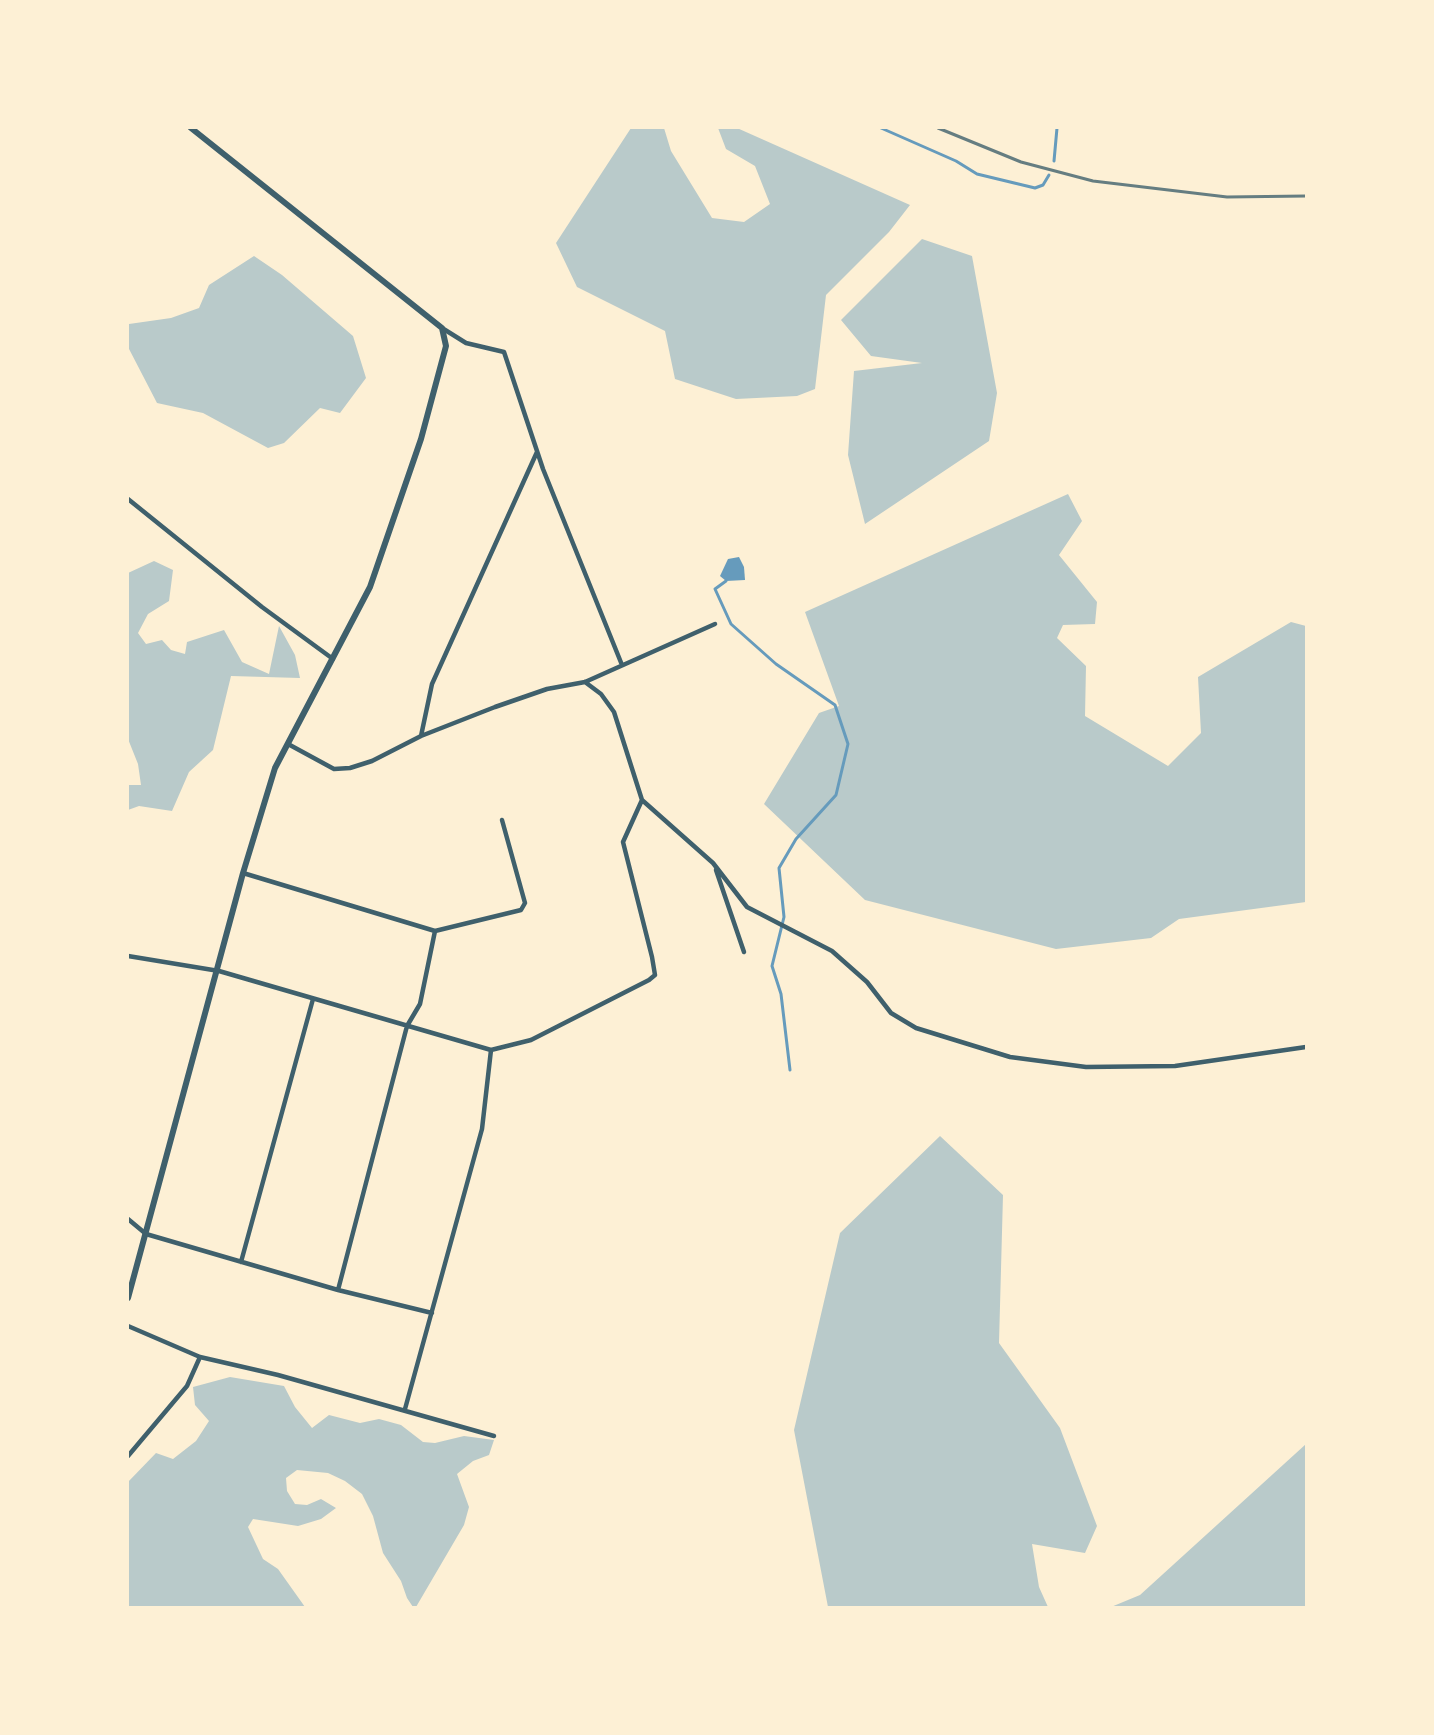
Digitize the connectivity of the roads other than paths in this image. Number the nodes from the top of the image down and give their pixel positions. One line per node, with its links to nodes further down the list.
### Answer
1 (191, 128): 2 (street)
2 (442, 328): 3 (street); 6 (street)
3 (537, 452): 7 (street); 9 (street)
4 (128, 499): 6 (street)
5 (715, 624): 7 (street)
6 (333, 659): 10 (street)
7 (622, 665): 8 (street)
8 (585, 682): 9 (street); 11 (street)
9 (421, 736): 10 (street)
10 (288, 744): 14 (street)
11 (642, 800): 13 (street); 22 (street)
12 (502, 820): 15 (street)
13 (713, 863): 16 (street); 21 (street)
14 (243, 873): 15 (street); 18 (street)
15 (435, 931): 20 (street)
16 (744, 952)
17 (128, 956): 18 (street)
18 (219, 971): 19 (street); 24 (street)
19 (313, 999): 20 (street); 25 (street)
20 (407, 1026): 22 (street); 26 (street)
21 (1306, 1047)
22 (491, 1050): 28 (street)
23 (128, 1219): 24 (street)
24 (146, 1234): 25 (street); 27 (street)
25 (241, 1262): 26 (street)
26 (338, 1290): 28 (street)
27 (128, 1298)
28 (432, 1313): 31 (street)
29 (128, 1326): 30 (street)
30 (200, 1357): 31 (street); 33 (street)
31 (405, 1409): 32 (street)
32 (494, 1436)
33 (128, 1456)

